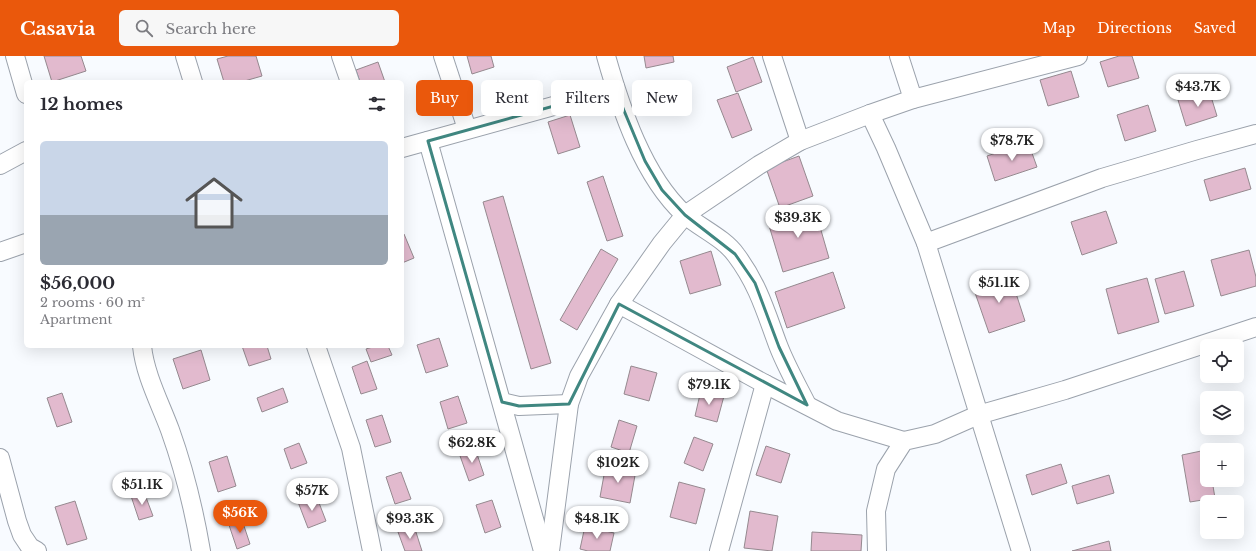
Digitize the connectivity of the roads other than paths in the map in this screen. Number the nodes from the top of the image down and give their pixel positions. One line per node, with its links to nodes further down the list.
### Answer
1 (15, 56): 12 (street)
2 (185, 56): 9 (street)
3 (341, 56): 10 (street)
4 (443, 56): 17 (street)
5 (606, 56): 11 (street)
6 (772, 56): 20 (street)
7 (899, 56): 13 (street)
8 (1078, 56): 13 (street)
9 (192, 80)
10 (349, 80)
11 (613, 80)
12 (24, 87)
13 (913, 99): 16 (street)
14 (551, 106): 17 (street)
15 (624, 113): 24 (street)
16 (870, 114): 20 (street); 25 (street)
17 (467, 129): 19 (street)
18 (1256, 134): 25 (street)
19 (428, 141): 21 (street); 33 (street)
20 (800, 141): 24 (street)
21 (404, 147)
22 (24, 152): 23 (street)
23 (0, 165)
24 (685, 215): 28 (street); 35 (street)
25 (926, 243): 36 (street)
26 (24, 244): 27 (street)
27 (0, 252)
28 (619, 304): 32 (street); 34 (street)
29 (1256, 327): 36 (street)
30 (143, 348): 40 (street)
31 (317, 348): 41 (street)
32 (765, 384): 35 (street); 44 (street)
33 (502, 402): 34 (street); 42 (street)
34 (569, 404): 43 (street)
35 (807, 405): 37 (street)
36 (978, 415): 37 (street); 46 (street)
37 (904, 441): 45 (street)
38 (2, 471): 39 (street)
39 (37, 551)
40 (202, 551)
41 (372, 551)
42 (543, 551)
43 (550, 551)
44 (719, 551)
45 (877, 551)
46 (1021, 551)

